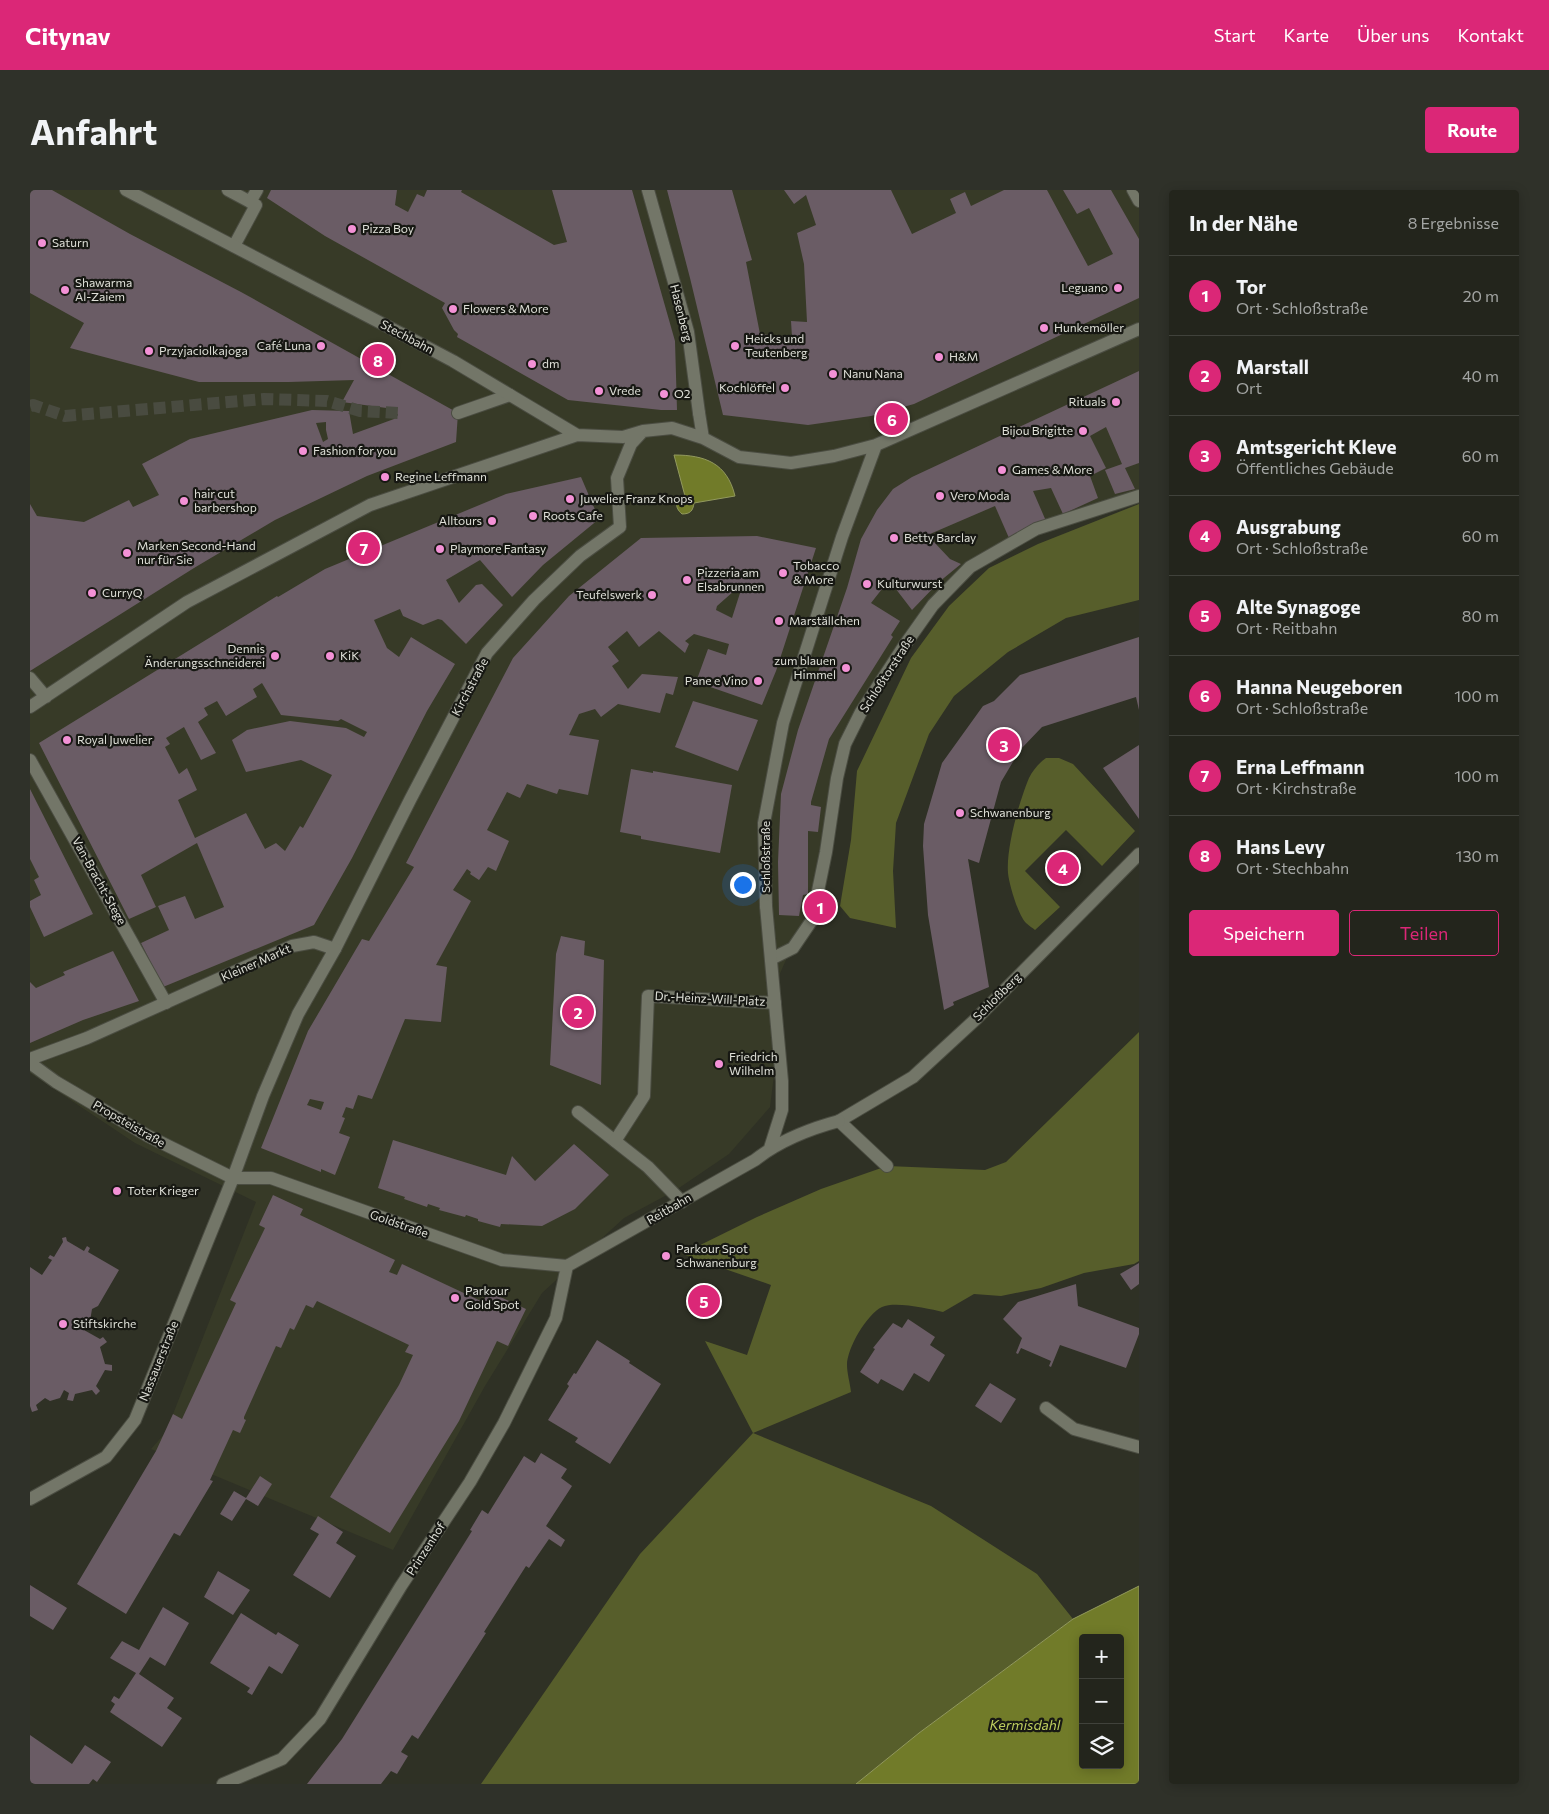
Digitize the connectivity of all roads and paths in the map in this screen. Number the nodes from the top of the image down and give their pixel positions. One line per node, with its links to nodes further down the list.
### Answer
1 (126, 190): 8 (street, Stechbahn)
2 (228, 190): 7 (street)
3 (257, 190): 7 (street)
4 (648, 190): 14 (street, Hasenberg)
5 (1133, 190): 6 (street)
6 (1139, 201)
7 (250, 202): 8 (street)
8 (234, 246): 10 (street, Stechbahn)
9 (1139, 329): 15 (street)
10 (510, 395): 11 (street); 13 (street, Stechbahn)
11 (458, 413)
12 (643, 431): 13 (street); 14 (street); 22 (street, Kirchstraße)
13 (577, 435): 18 (street)
14 (703, 438): 15 (street)
15 (876, 445): 23 (street, Schloßstraße)
16 (1139, 496): 23 (street, Schloßtorstraße)
17 (30, 678): 18 (street)
18 (46, 697): 19 (street)
19 (30, 707)
20 (30, 760): 24 (street, Van-Bracht-Stege)
21 (1139, 854): 29 (street, Schloßberg)
22 (335, 949): 24 (street, Kleiner Markt); 33 (street)
23 (771, 959): 25 (street, Schloßstraße)
24 (166, 1003): 26 (street, Kleiner Markt)
25 (775, 1003): 30 (street, Dr.-Heinz-Will-Platz); 31 (street, Schloßstraße)
26 (30, 1059)
27 (30, 1063): 33 (street, Propsteistraße)
28 (578, 1112): 30 (street)
29 (839, 1121): 31 (street); 32 (street)
30 (615, 1141): 34 (street)
31 (770, 1148): 34 (street, Reitbahn)
32 (887, 1166)
33 (233, 1178): 35 (street, Goldstraße); 38 (street, Nassauerstraße)
34 (682, 1202): 35 (street, Reitbahn)
35 (567, 1266): 39 (street, Prinzenhof)
36 (1046, 1408): 37 (street)
37 (1139, 1447)
38 (30, 1500)
39 (223, 1784)

